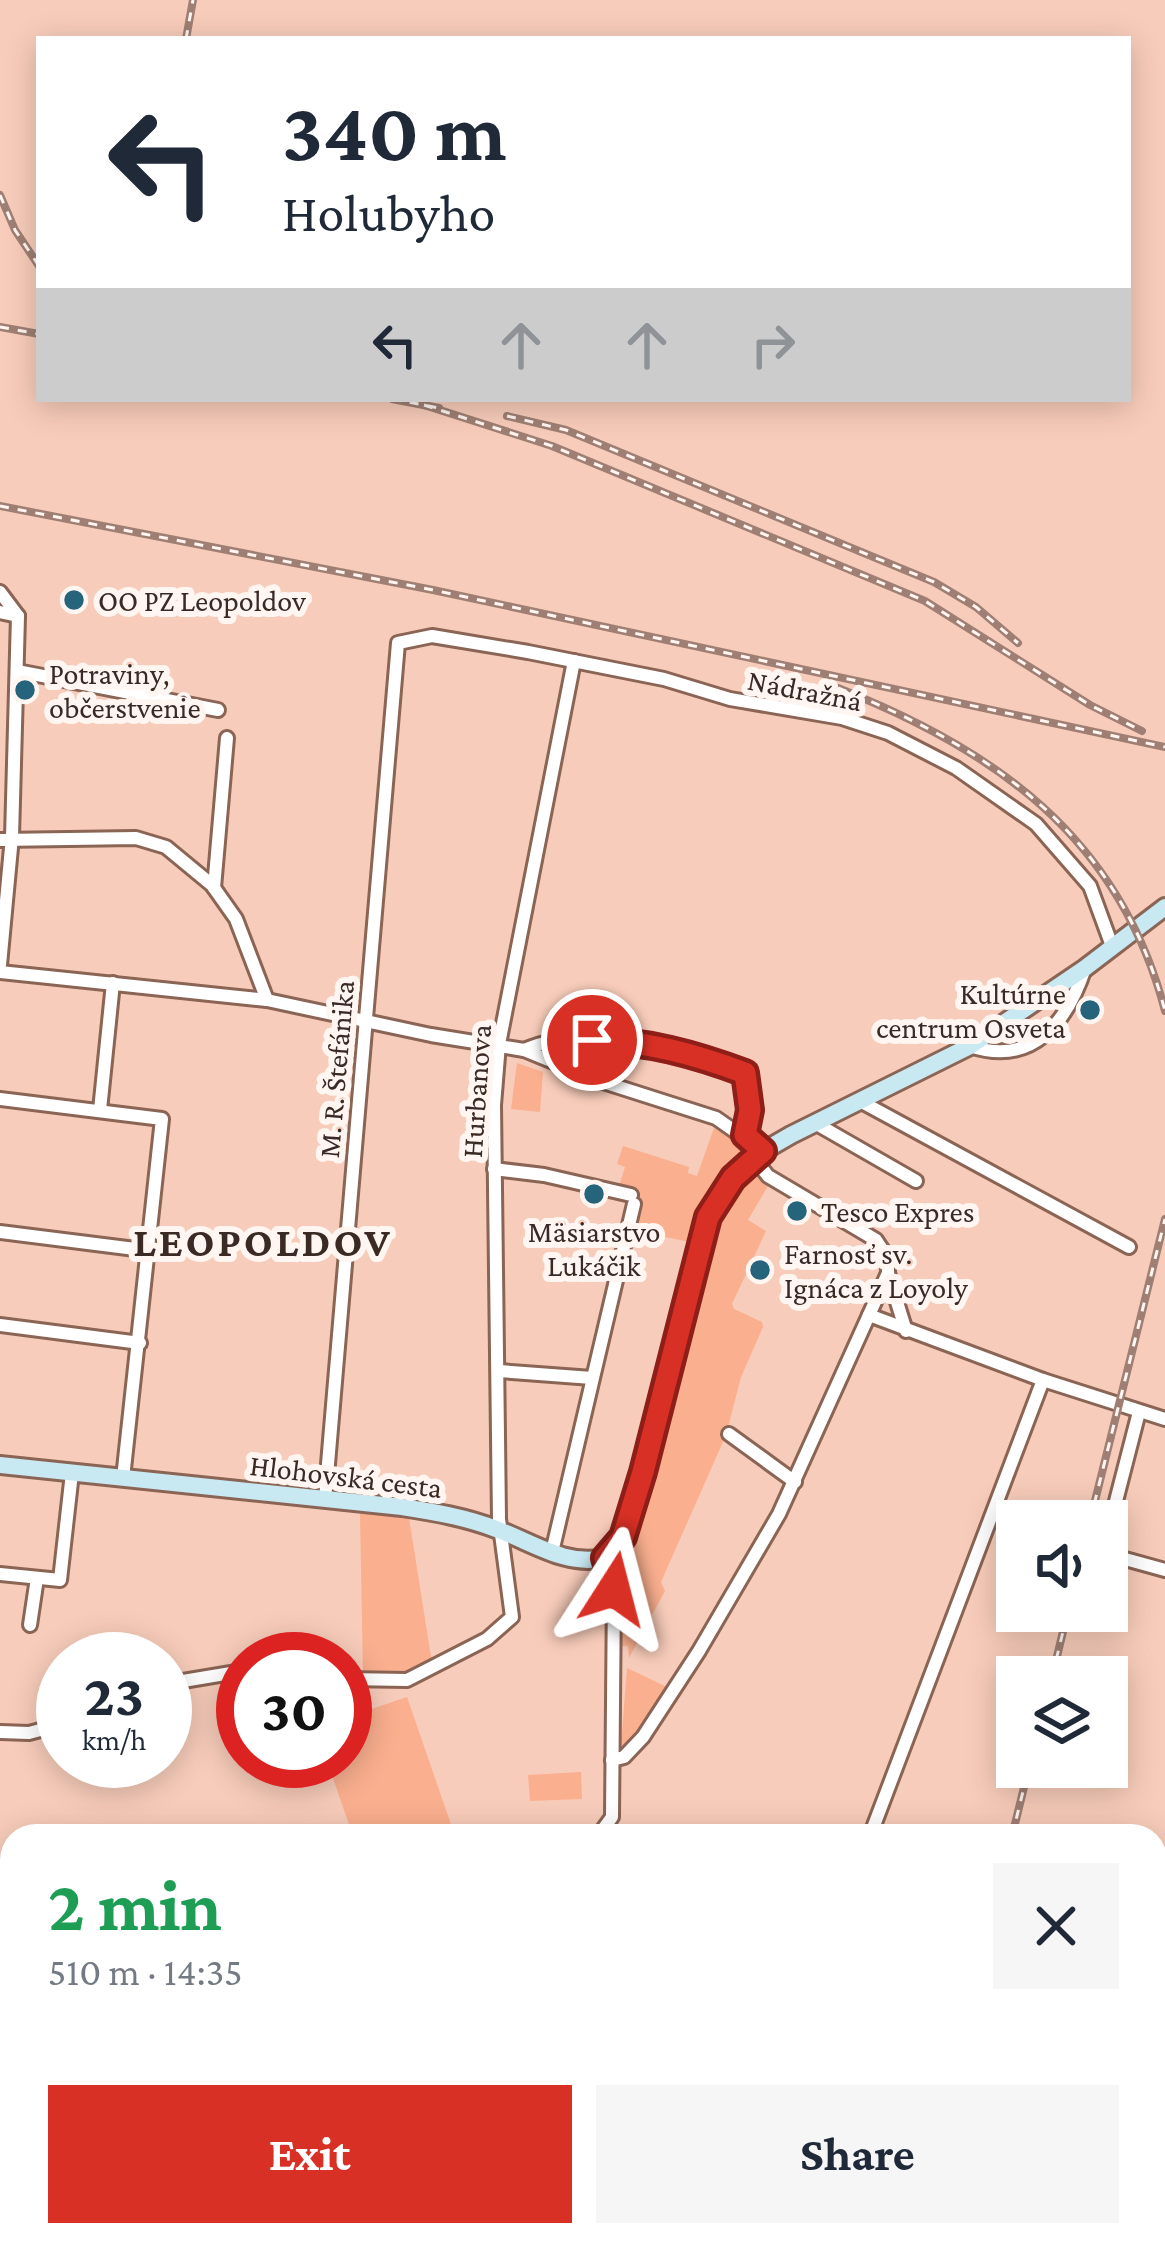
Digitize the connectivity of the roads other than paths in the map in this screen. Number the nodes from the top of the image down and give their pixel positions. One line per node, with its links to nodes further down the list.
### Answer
1 (0, 592): 3 (street)
2 (0, 613): 3 (street)
3 (19, 616): 6 (street)
4 (398, 643): 5 (street, Nádražná); 19 (street, M. R. Štefánika)
5 (574, 662): 14 (street, Nádražná); 20 (street, Hurbanova)
6 (17, 671): 7 (street); 8 (street)
7 (7, 704): 10 (street)
8 (218, 710)
9 (227, 738): 12 (street)
10 (7, 757): 11 (street)
11 (6, 839): 12 (street); 16 (street)
12 (214, 888): 18 (street)
13 (1165, 907): 14 (street)
14 (1112, 946): 15 (street)
15 (1084, 968): 21 (street); 21 (street)
16 (0, 969): 17 (street)
17 (113, 983): 18 (street); 25 (street)
18 (267, 1000): 19 (street)
19 (364, 1021): 20 (street); 49 (street, M. R. Štefánika)
20 (500, 1044): 22 (street); 29 (street, Hurbanova)
21 (970, 1046): 24 (street)
22 (524, 1050): 27 (street); 27 (street)
23 (0, 1099): 25 (street)
24 (860, 1101): 26 (street); 32 (street)
25 (100, 1110): 33 (street)
26 (815, 1123): 28 (street); 30 (street)
27 (745, 1135): 28 (street)
28 (758, 1154): 34 (street); 53 (street)
29 (494, 1169): 39 (street, Hurbanova); 40 (street)
30 (916, 1181)
31 (0, 1232): 33 (street)
32 (1129, 1247)
33 (151, 1251): 38 (street)
34 (888, 1273): 35 (street); 37 (street)
35 (869, 1315): 37 (street); 48 (street)
36 (0, 1324): 38 (street)
37 (906, 1331): 41 (street)
38 (140, 1342): 47 (street)
39 (499, 1371): 40 (street); 51 (street, Hurbanova)
40 (592, 1378): 52 (street)
41 (1043, 1380): 42 (street); 64 (street)
42 (1139, 1412): 43 (street); 50 (street)
43 (1165, 1419)
44 (729, 1434): 48 (street)
45 (0, 1465): 46 (street, Hlohovská cesta)
46 (72, 1473): 47 (street, Hlohovská cesta); 57 (street)
47 (123, 1478): 49 (street, Hlohovská cesta)
48 (795, 1482): 62 (street)
49 (325, 1499): 51 (street, Hlohovská cesta)
50 (1116, 1500)
51 (499, 1529): 52 (street, Hlohovská cesta); 59 (street, Hurbanova)
52 (551, 1552): 53 (street, Hlohovská cesta)
53 (605, 1558): 62 (street)
54 (1128, 1560): 55 (street)
55 (1165, 1570)
56 (0, 1574): 57 (street)
57 (37, 1578): 58 (street)
58 (30, 1625)
59 (372, 1679)
60 (36, 1731): 61 (street)
61 (0, 1732)
62 (612, 1760): 63 (street)
63 (605, 1824)
64 (875, 1824)

